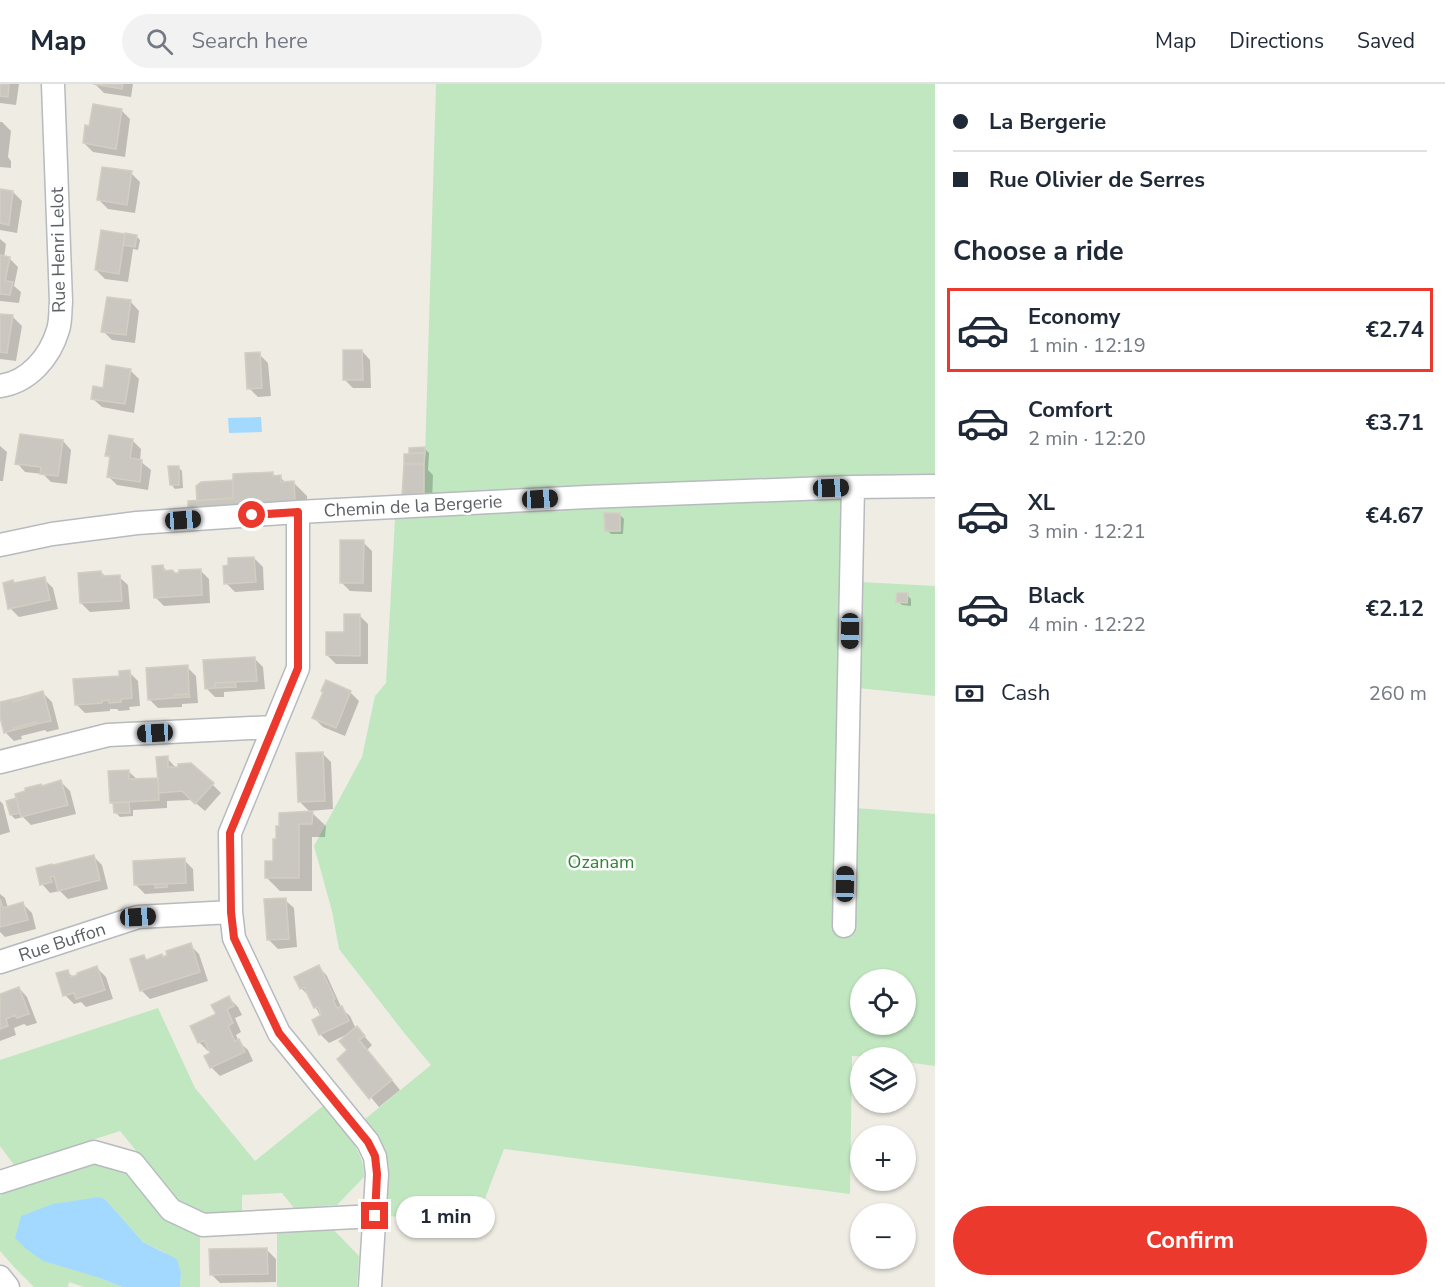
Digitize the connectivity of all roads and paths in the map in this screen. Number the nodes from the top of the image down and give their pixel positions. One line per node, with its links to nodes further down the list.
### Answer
1 (53, 84): 2 (street, Rue Henri Lelot)
2 (0, 386)
3 (935, 486): 4 (street, Chemin de la Bergerie)
4 (853, 488): 5 (street, Chemin de la Bergerie); 10 (street)
5 (298, 512): 6 (street, Chemin de la Bergerie); 7 (street)
6 (0, 545)
7 (273, 728): 8 (street); 9 (street)
8 (0, 762)
9 (231, 912): 11 (street, Rue Buffon); 13 (street)
10 (844, 926)
11 (0, 962)
12 (0, 1182): 13 (street)
13 (375, 1216): 16 (street)
14 (0, 1277): 15 (street)
15 (8, 1287)
16 (370, 1287)

